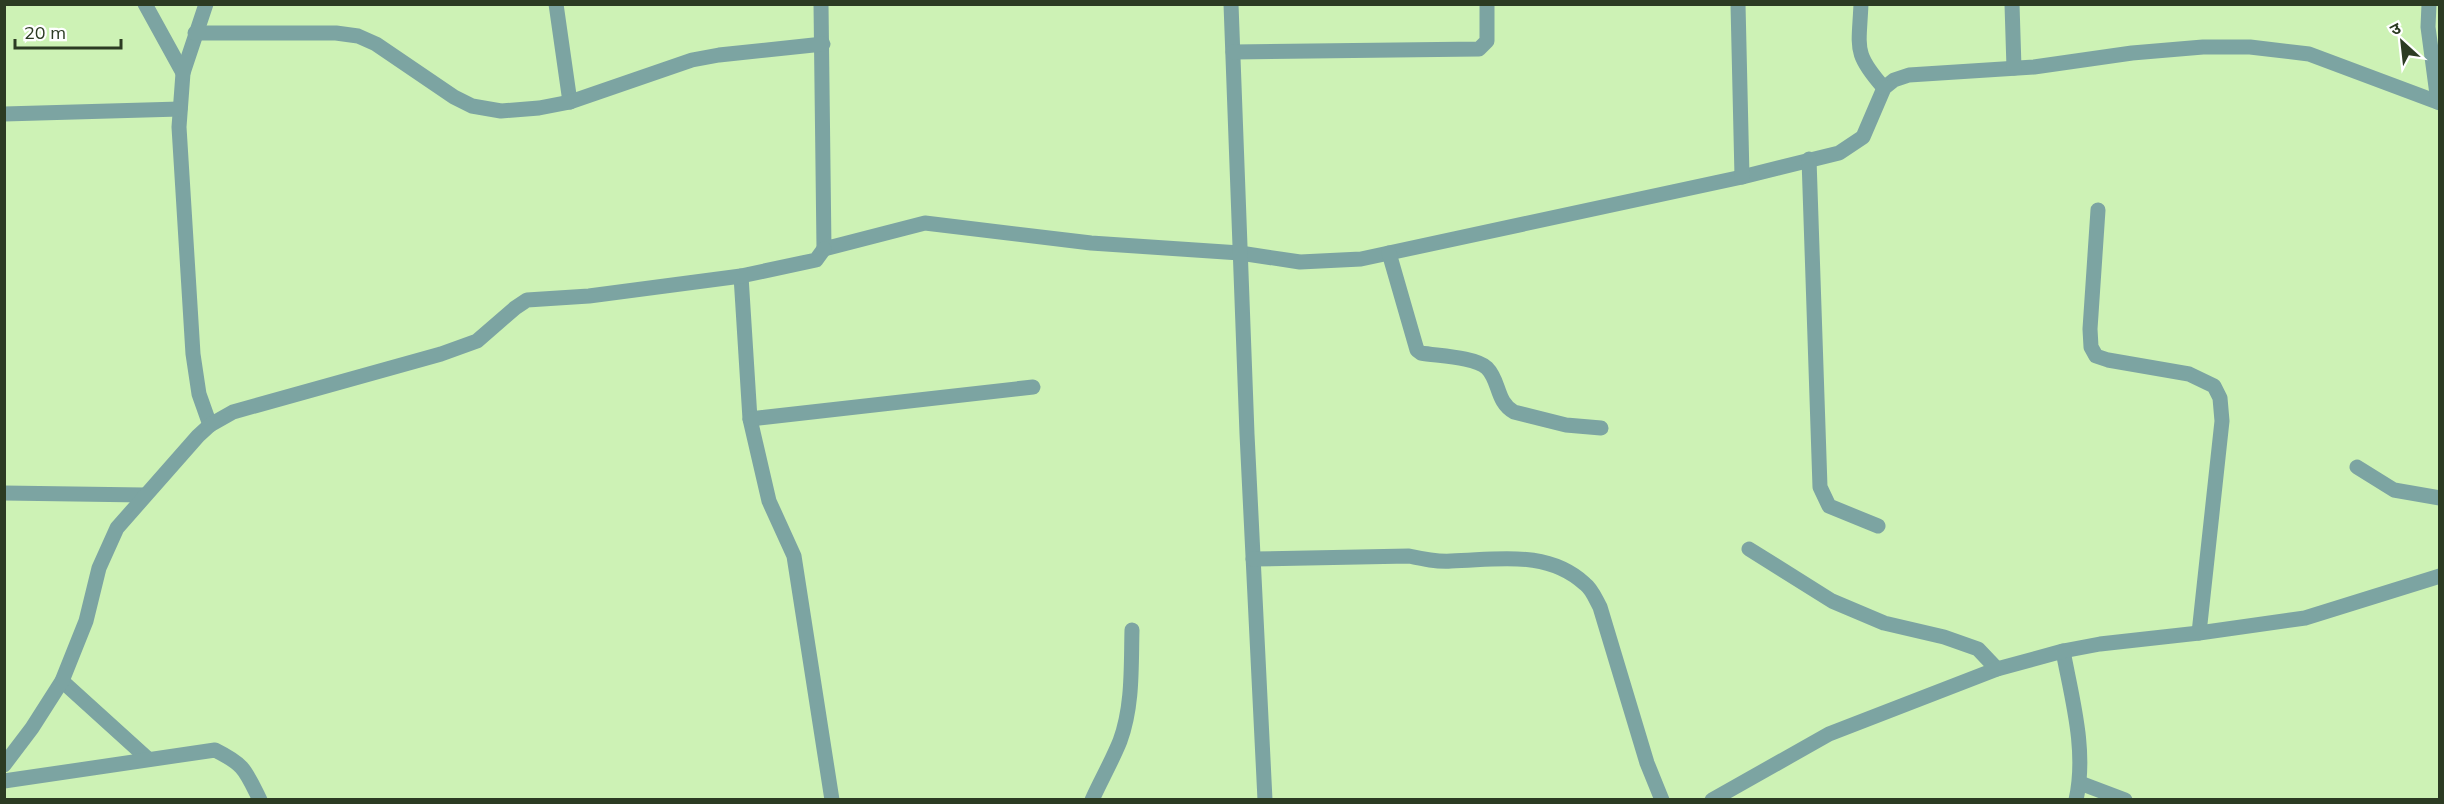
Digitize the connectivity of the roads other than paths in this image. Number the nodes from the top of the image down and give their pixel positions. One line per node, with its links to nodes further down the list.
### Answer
1 (145, 4): 15 (street)
2 (206, 4): 11 (street)
3 (556, 4): 17 (street)
4 (821, 4): 12 (street)
5 (1231, 4): 13 (street)
6 (1487, 4): 13 (street)
7 (1738, 4): 22 (street)
8 (1861, 4): 16 (street)
9 (2012, 4): 14 (street)
10 (2429, 4): 18 (street)
11 (195, 33): 15 (street); 17 (street)
12 (823, 44): 17 (street); 24 (street)
13 (1233, 52): 25 (street)
14 (2014, 68): 16 (street); 18 (street)
15 (183, 73): 19 (street)
16 (1884, 88): 21 (street)
17 (570, 102)
18 (2439, 102)
19 (180, 109): 20 (street); 30 (street)
20 (4, 114)
21 (1809, 159): 22 (street); 36 (street)
22 (1742, 177): 26 (street)
23 (2098, 210): 41 (street)
24 (824, 249): 25 (street); 27 (street)
25 (1240, 253): 26 (street); 38 (street)
26 (1389, 253): 31 (street)
27 (741, 276): 29 (street); 30 (street)
28 (1033, 387): 29 (street)
29 (750, 419): 51 (street)
30 (210, 425): 34 (street)
31 (1600, 428)
32 (2357, 467): 35 (street)
33 (4, 493): 34 (street)
34 (144, 495): 44 (street)
35 (2439, 498)
36 (1878, 526)
37 (1749, 549): 43 (street)
38 (1253, 559): 53 (street); 54 (street)
39 (2439, 576): 41 (street)
40 (1131, 630): 52 (street)
41 (2199, 633): 42 (street)
42 (2063, 651): 43 (street); 48 (street)
43 (1997, 669): 49 (street)
44 (62, 681): 45 (street); 46 (street)
45 (147, 758): 47 (street); 50 (street)
46 (4, 765)
47 (4, 781)
48 (2080, 783): 56 (street); 57 (street)
49 (1730, 795): 55 (street)
50 (260, 800)
51 (832, 800)
52 (1092, 800)
53 (1265, 800)
54 (1662, 800)
55 (1712, 800)
56 (2076, 800)
57 (2125, 800)

